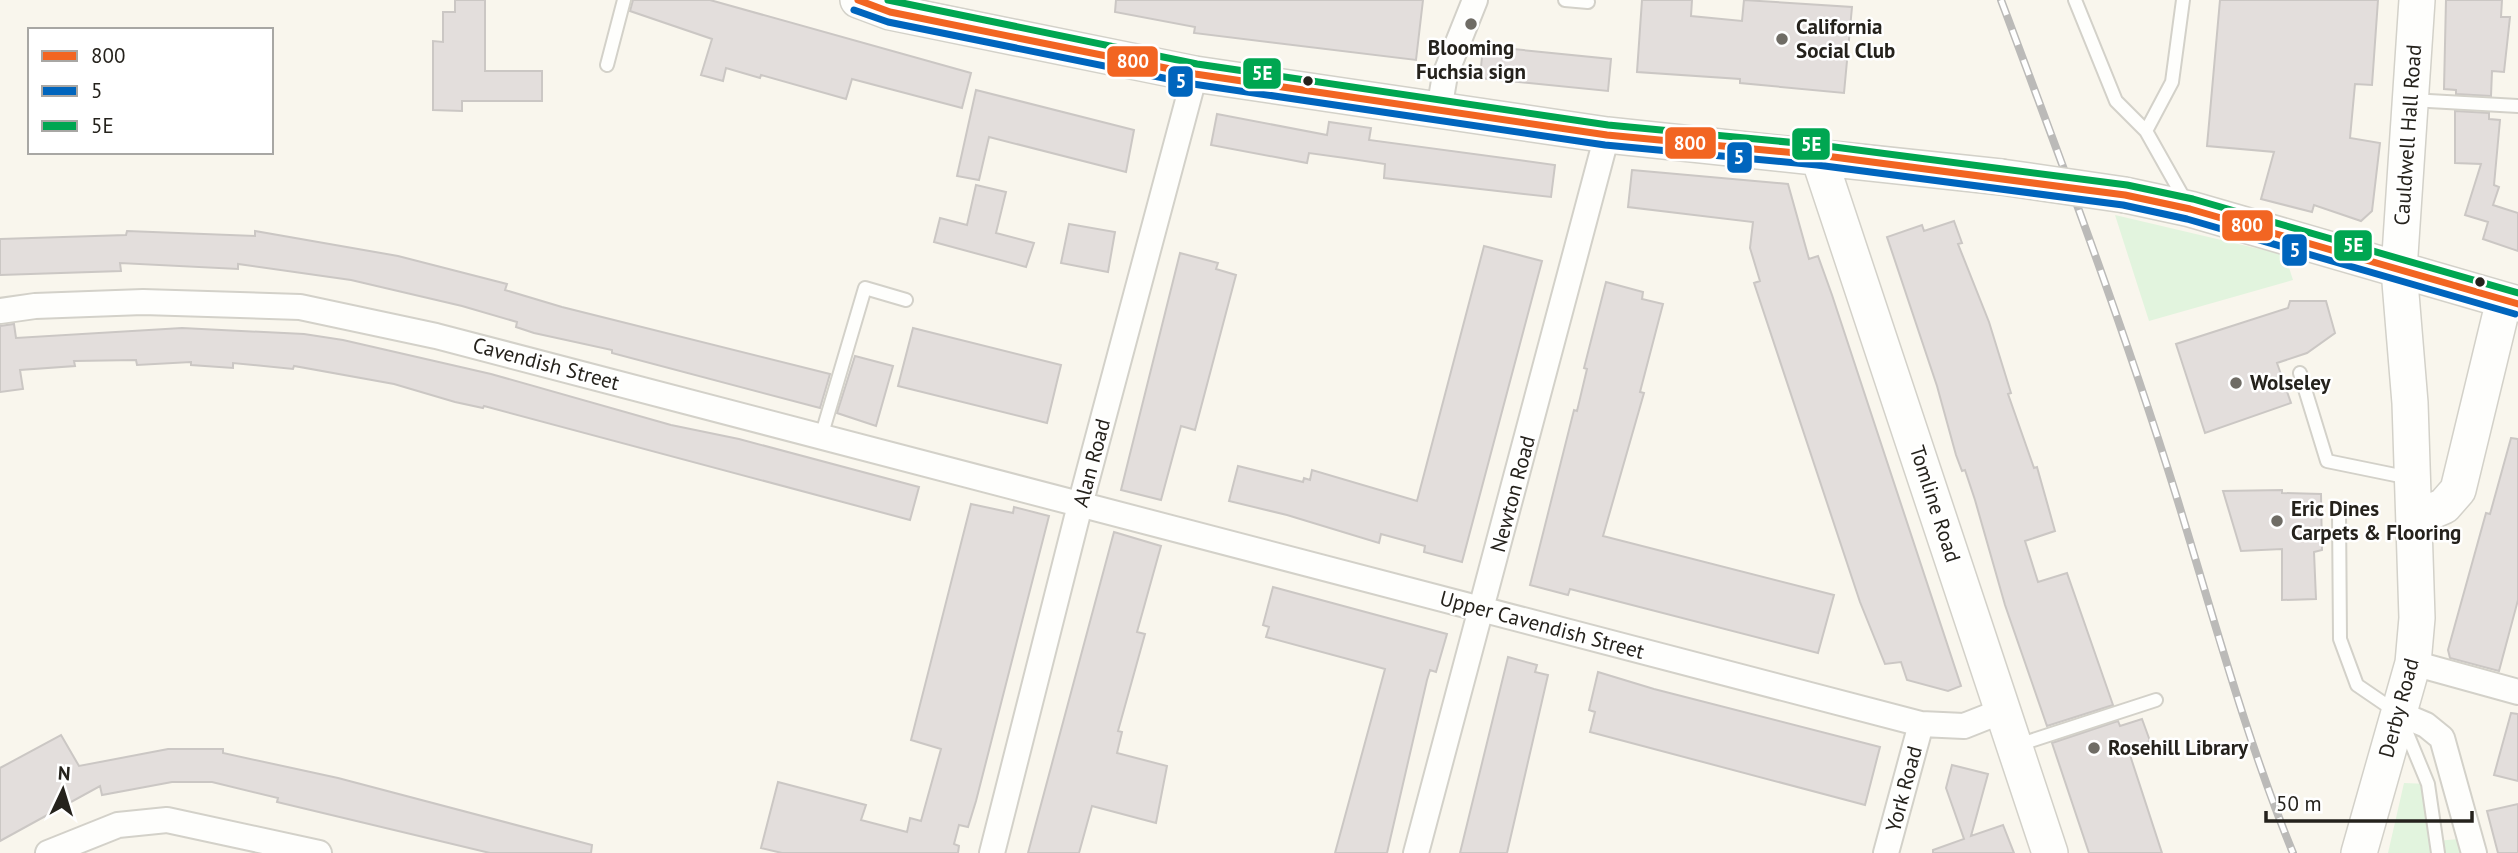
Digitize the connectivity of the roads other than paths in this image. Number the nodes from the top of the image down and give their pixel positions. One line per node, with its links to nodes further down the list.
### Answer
1 (624, 0): 10 (lane)
2 (858, 0): 9 (street)
3 (1475, 0): 14 (street)
4 (1565, 0): 8 (lane)
5 (2075, 0): 15 (lane)
6 (2183, 0): 15 (lane)
7 (2417, 0): 12 (street, Cauldwell Hall Road)
8 (1588, 2)
9 (896, 6): 11 (street)
10 (607, 65)
11 (1195, 74): 14 (street); 26 (street, Alan Road)
12 (2411, 100): 13 (lane); 19 (street, Cauldwell Hall Road)
13 (2518, 107)
14 (1439, 110): 16 (street)
15 (2146, 131): 18 (lane)
16 (1607, 135): 17 (street); 29 (street, Newton Road)
17 (1818, 155): 18 (street, bridge); 33 (street, Tomline Road)
18 (2190, 209): 19 (street)
19 (2399, 271): 21 (street); 25 (street, Derby Road)
20 (906, 300): 24 (lane)
21 (2511, 302): 28 (street)
22 (0, 311): 24 (street, Cavendish Street)
23 (2300, 373): 25 (lane)
24 (821, 437): 26 (street, Cavendish Street)
25 (2414, 478): 28 (street, Derby Road)
26 (1080, 505): 29 (street, Upper Cavendish Street); 40 (street, Alan Road)
27 (2339, 511): 34 (lane)
28 (2416, 518): 30 (street, Derby Road)
29 (1482, 610): 35 (street, Upper Cavendish Street); 41 (street, Newton Road)
30 (2413, 663): 31 (street); 34 (street, Derby Road)
31 (2518, 692)
32 (2156, 700): 36 (lane)
33 (2002, 711): 35 (street, Upper Cavendish Street); 36 (street, Tomline Road)
34 (2400, 714): 44 (street, Derby Road); 45 (lane); 46 (street)
35 (1921, 724): 42 (street, York Road)
36 (2014, 746): 43 (street, Tomline Road)
37 (264, 847): 38 (street); 39 (street)
38 (48, 853)
39 (319, 853)
40 (992, 853)
41 (1416, 853)
42 (1886, 853)
43 (2050, 853)
44 (2359, 853)
45 (2438, 853)
46 (2474, 853)

